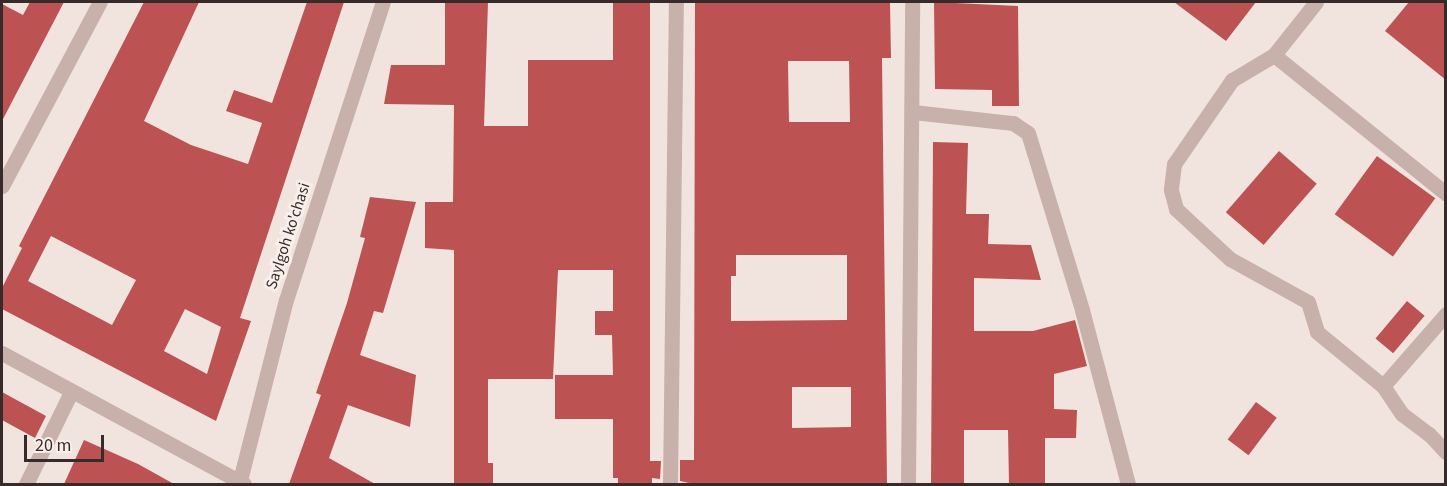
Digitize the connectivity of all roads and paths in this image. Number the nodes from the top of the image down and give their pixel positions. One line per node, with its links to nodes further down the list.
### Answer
1 (100, 2): 8 (street)
2 (383, 2): 16 (street, Saylgoh ko'chasi)
3 (676, 2): 17 (street)
4 (912, 2): 7 (street)
5 (1316, 2): 6 (street)
6 (1274, 55): 9 (street); 12 (street)
7 (913, 112): 18 (street); 19 (street)
8 (2, 186)
9 (1446, 194)
10 (1446, 314): 12 (street)
11 (2, 353): 13 (street)
12 (1383, 386): 14 (street)
13 (71, 392): 15 (street); 16 (street)
14 (1446, 452)
15 (26, 484)
16 (241, 484)
17 (670, 484)
18 (908, 484)
19 (1128, 484)

